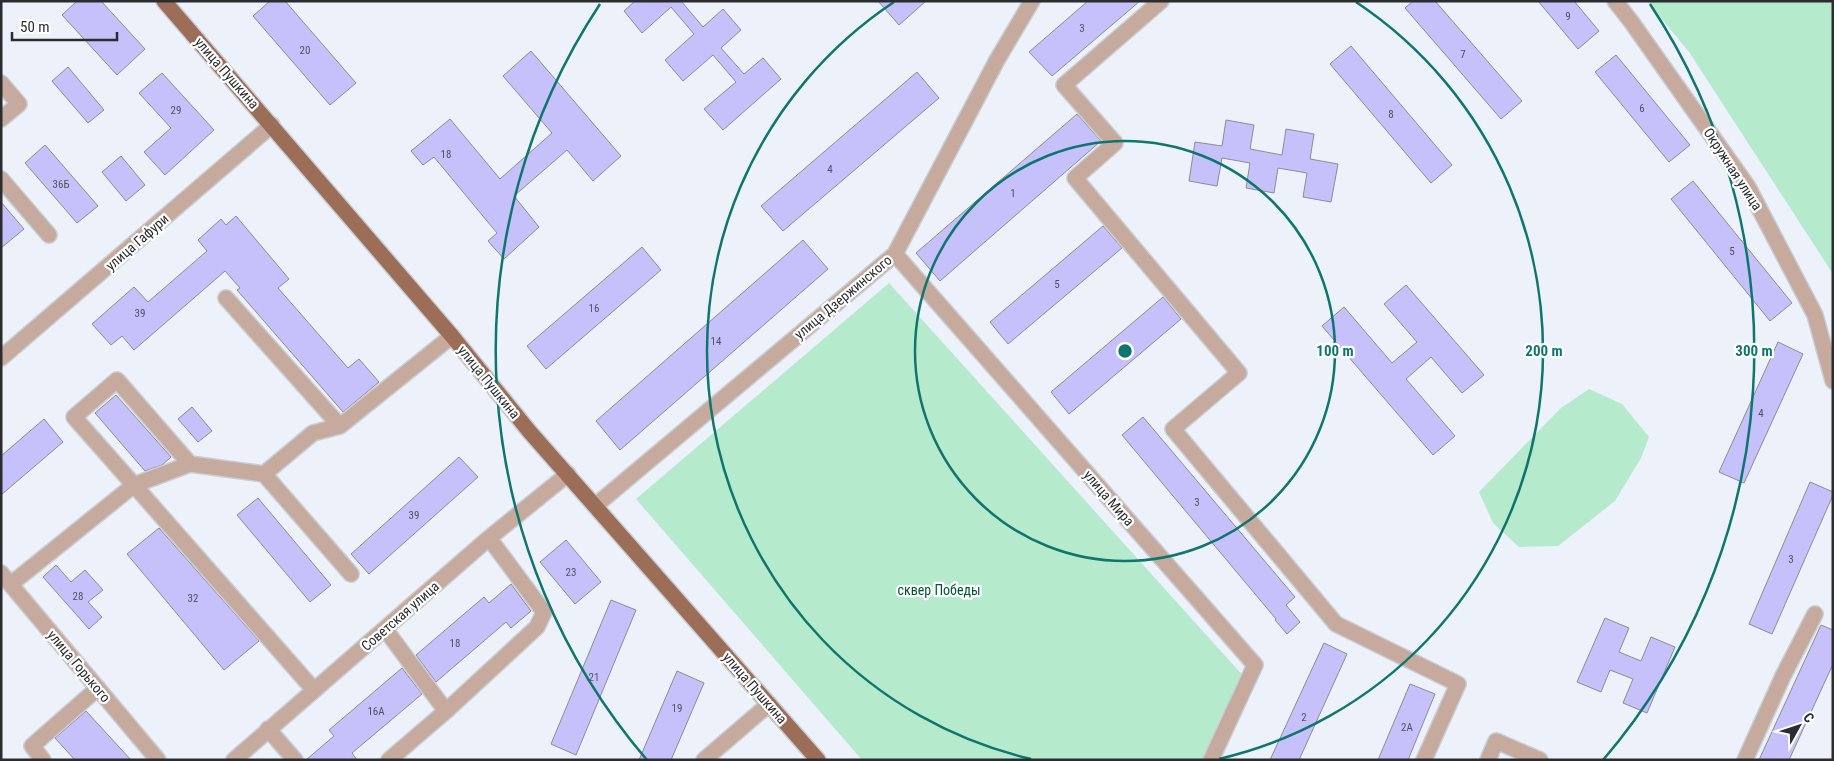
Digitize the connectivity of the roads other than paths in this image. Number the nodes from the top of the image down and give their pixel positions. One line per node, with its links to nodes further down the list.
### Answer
1 (164, 1): 7 (main road, улица Пушкина)
2 (1032, 1): 10 (street, улица Дзержинского)
3 (1161, 1): 39 (street)
4 (1615, 1): 14 (street, Окружная улица)
5 (1, 83): 6 (street)
6 (1, 119)
7 (272, 126): 12 (main road, улица Пушкина); 13 (street, улица Гафури)
8 (1, 178): 9 (street)
9 (49, 235)
10 (894, 254): 20 (street, улица Дзержинского); 38 (street, улица Мира)
11 (226, 298): 15 (street)
12 (452, 336): 15 (street); 18 (main road, улица Пушкина)
13 (1, 358)
14 (1833, 381)
15 (340, 426): 17 (street)
16 (190, 464): 17 (street); 19 (street); 19 (street)
17 (264, 474): 22 (street)
18 (568, 474): 20 (main road, улица Пушкина); 21 (street, Советская улица)
19 (134, 485): 23 (street); 27 (street)
20 (595, 506): 28 (main road, улица Пушкина)
21 (489, 538): 25 (street, Советская улица); 29 (street)
22 (351, 574)
23 (6, 579): 26 (street, улица Горького)
24 (1815, 614): 42 (street)
25 (385, 629): 27 (street, Советская улица); 29 (street)
26 (98, 688): 31 (street); 32 (street, улица Горького)
27 (314, 690): 30 (street, Советская улица)
28 (769, 704): 36 (street); 37 (main road, улица Пушкина)
29 (446, 711): 35 (street)
30 (268, 729): 33 (street, Советская улица); 34 (street)
31 (43, 760)
32 (158, 760)
33 (234, 760)
34 (295, 760)
35 (389, 760)
36 (704, 760)
37 (818, 760)
38 (1211, 760)
39 (1424, 760)
40 (1488, 760): 41 (street)
41 (1540, 760)
42 (1745, 760)

